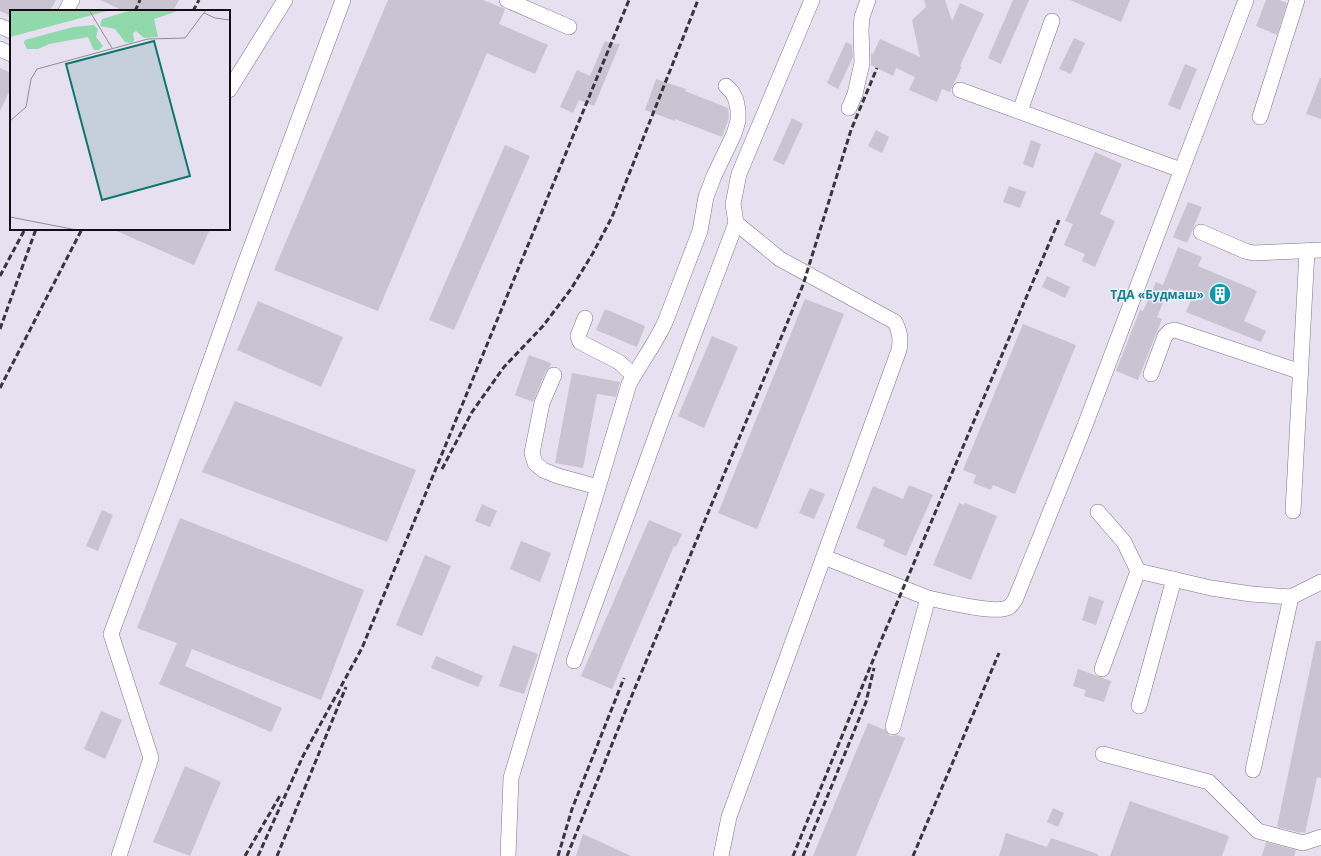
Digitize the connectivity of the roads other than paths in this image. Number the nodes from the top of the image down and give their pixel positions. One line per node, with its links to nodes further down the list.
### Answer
1 (72, 0): 9 (lane)
2 (285, 0): 17 (lane)
3 (343, 0): 47 (lane)
4 (507, 0): 12 (lane)
5 (812, 0): 23 (lane)
6 (868, 0): 19 (lane)
7 (1246, 0): 22 (lane)
8 (1297, 0): 21 (lane)
9 (67, 10)
10 (1052, 21): 20 (lane)
11 (0, 26): 13 (lane)
12 (569, 27)
13 (10, 31)
14 (0, 49): 15 (lane)
15 (10, 54)
16 (726, 86): 30 (lane)
17 (230, 88)
18 (960, 90): 20 (lane)
19 (850, 108)
20 (1020, 111): 22 (lane)
21 (1260, 117)
22 (1181, 170): 39 (lane)
23 (736, 224): 34 (lane); 40 (lane)
24 (1201, 232): 25 (lane)
25 (1314, 250): 27 (lane)
26 (584, 318): 30 (lane)
27 (1301, 372): 28 (lane); 33 (lane)
28 (1151, 374)
29 (554, 375): 31 (lane)
30 (633, 375): 31 (lane)
31 (598, 487): 48 (lane)
32 (1098, 512): 35 (lane)
33 (1293, 512)
34 (824, 557): 39 (lane); 49 (lane)
35 (1138, 570): 36 (lane); 41 (lane)
36 (1174, 579): 38 (lane); 42 (lane)
37 (1321, 582): 38 (lane)
38 (1291, 597): 45 (lane)
39 (928, 598): 43 (lane)
40 (574, 661)
41 (1102, 669)
42 (1139, 706)
43 (893, 727)
44 (1103, 754): 46 (lane)
45 (1253, 770)
46 (1321, 837)
47 (119, 856)
48 (508, 856)
49 (721, 856)

